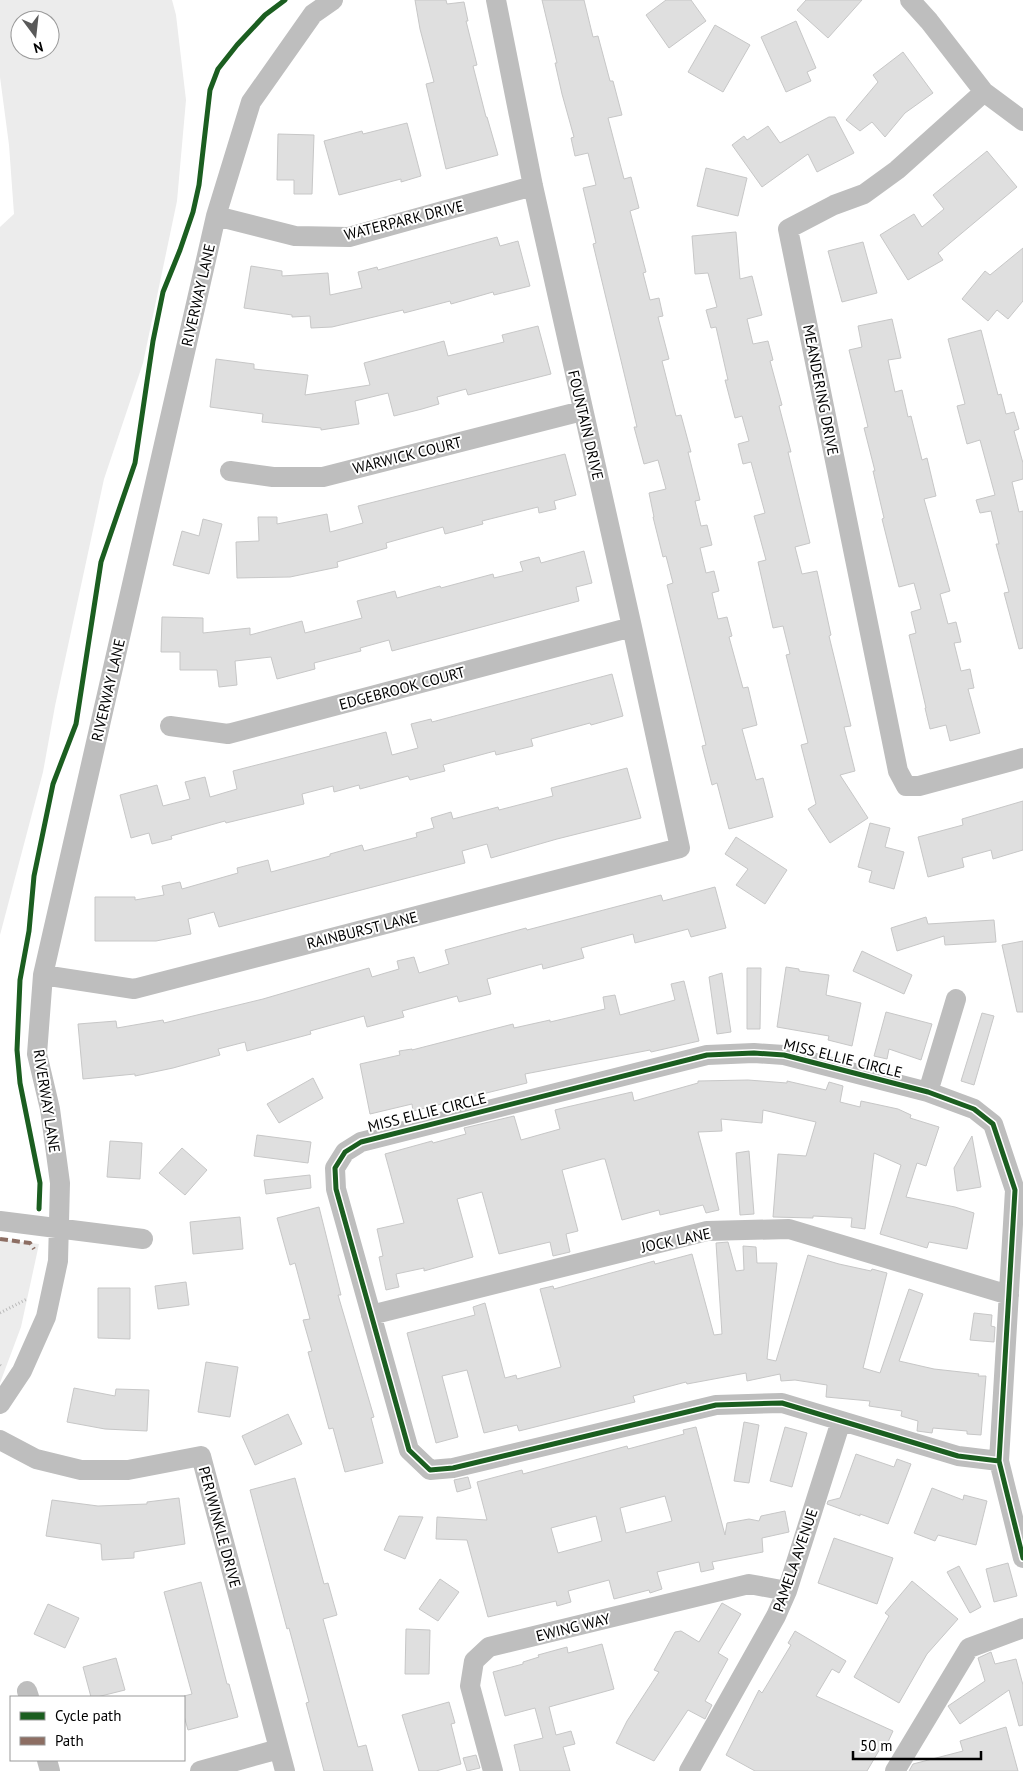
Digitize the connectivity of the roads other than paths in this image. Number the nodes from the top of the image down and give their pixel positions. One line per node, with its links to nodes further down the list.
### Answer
1 (333, 0): 7 (street, RIVERWAY LANE)
2 (496, 0): 6 (street, FOUNTAIN DRIVE)
3 (910, 0): 4 (street)
4 (984, 92): 5 (street); 12 (street, MEANDERING DRIVE)
5 (1023, 121)
6 (532, 186): 7 (street, WATERPARK DRIVE); 8 (street, FOUNTAIN DRIVE)
7 (216, 216): 14 (street, RIVERWAY LANE)
8 (582, 411): 9 (street, WARWICK COURT); 10 (street, FOUNTAIN DRIVE)
9 (230, 471)
10 (632, 627): 11 (street, EDGEBROOK COURT); 13 (street, FOUNTAIN DRIVE)
11 (170, 726)
12 (1023, 758)
13 (680, 848): 14 (street, RAINBURST LANE)
14 (43, 975): 18 (street, RIVERWAY LANE)
15 (956, 999): 16 (street)
16 (928, 1092): 20 (street, MISS ELLIE CIRCLE); 21 (street, MISS ELLIE CIRCLE)
17 (0, 1222): 18 (street)
18 (58, 1228): 19 (street); 22 (street, RIVERWAY LANE)
19 (143, 1240)
20 (1009, 1295): 21 (street, JOCK LANE); 25 (street, MISS ELLIE CIRCLE)
21 (371, 1315): 23 (street, MISS ELLIE CIRCLE)
22 (0, 1404)
23 (841, 1421): 25 (street, MISS ELLIE CIRCLE); 27 (street, PAMELA AVENUE)
24 (0, 1440): 29 (street, PERIWINKLE DRIVE)
25 (999, 1461): 26 (street, MISS ELLIE CIRCLE)
26 (1023, 1558)
27 (787, 1591): 32 (street, EWING WAY); 33 (street, PAMELA AVENUE)
28 (1023, 1628): 34 (street)
29 (279, 1749): 30 (street); 31 (street, PERIWINKLE DRIVE)
30 (200, 1771)
31 (285, 1771)
32 (493, 1771)
33 (689, 1771)
34 (895, 1771)

